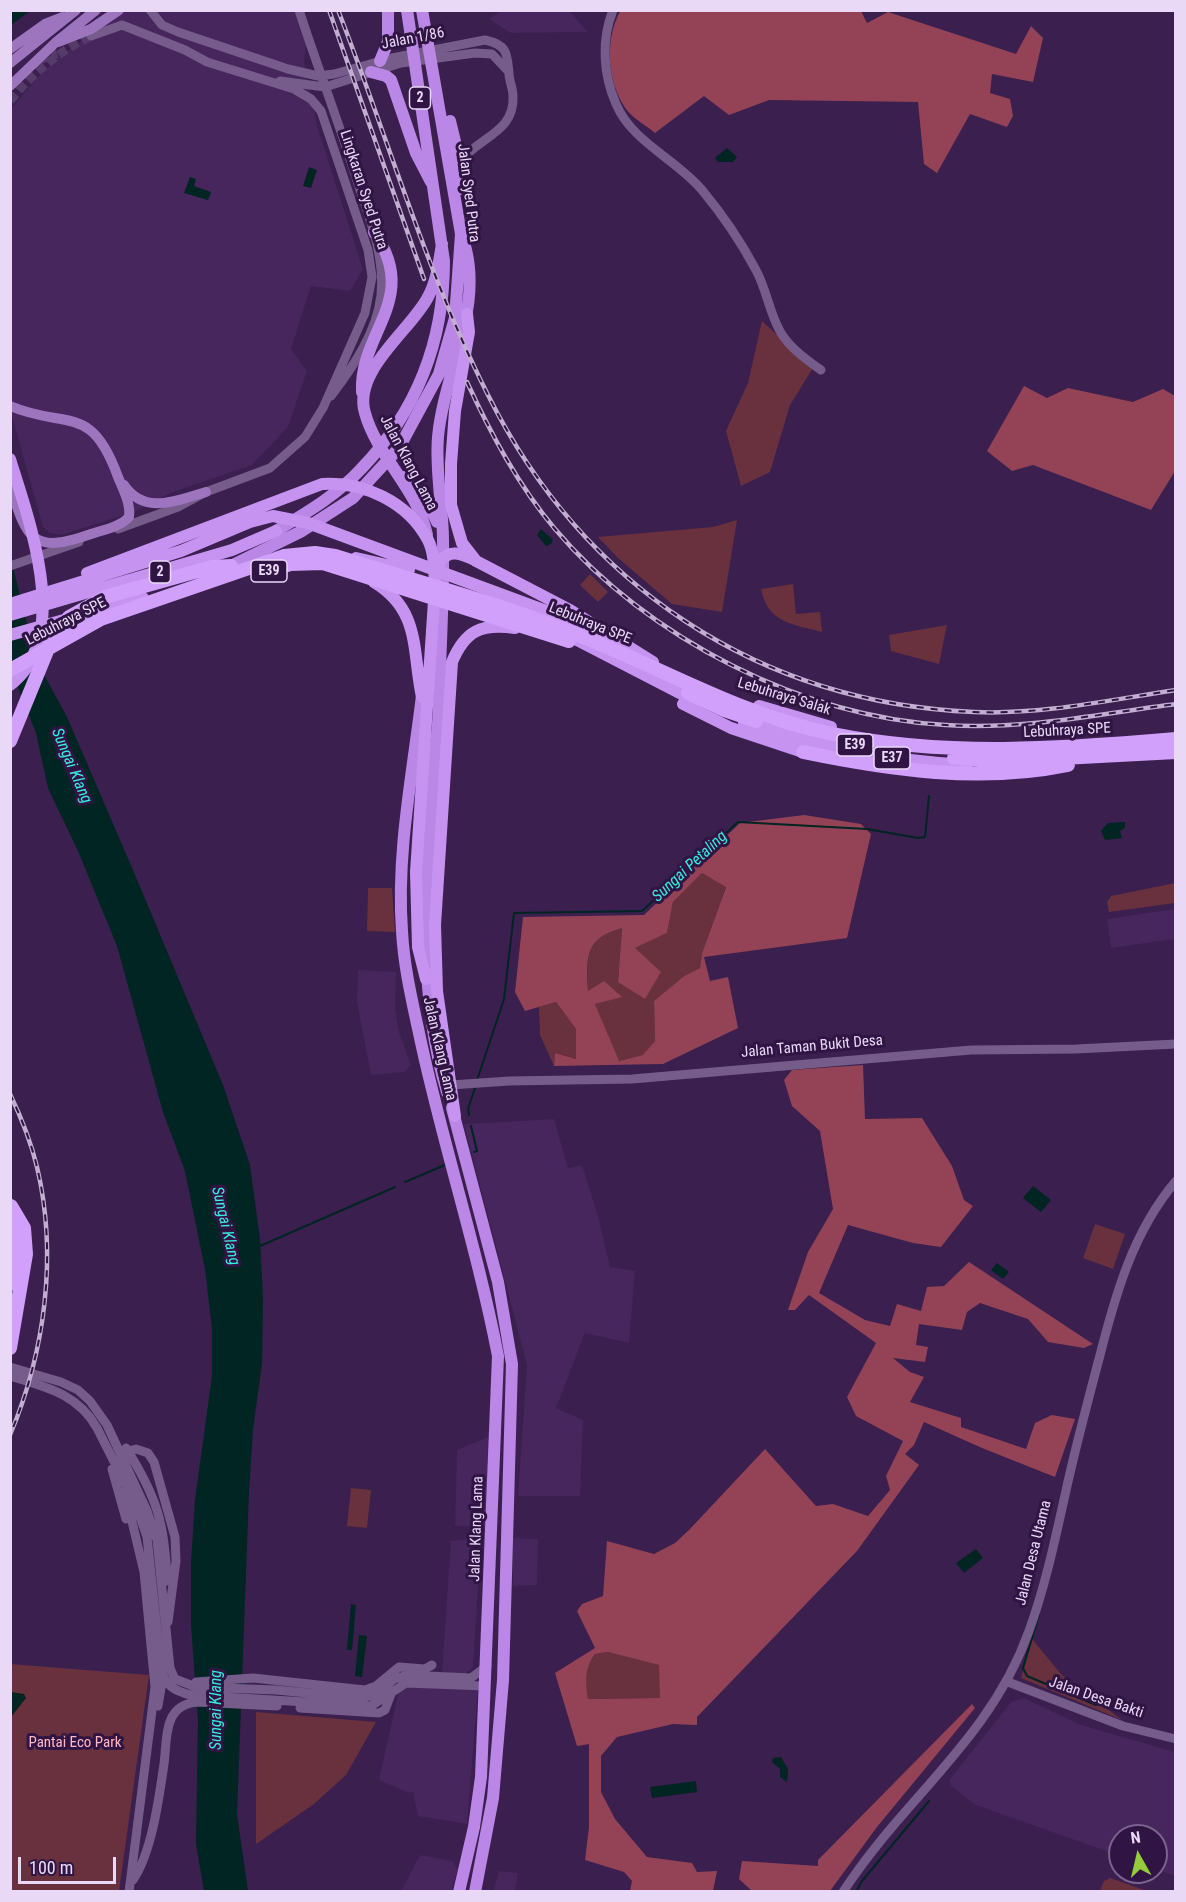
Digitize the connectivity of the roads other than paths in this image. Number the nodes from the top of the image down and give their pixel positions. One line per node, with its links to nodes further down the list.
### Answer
1 (96, 10): 11 (main road)
2 (119, 10): 11 (main road)
3 (150, 10): 16 (street, Jalan 1/86)
4 (299, 10): 29 (street)
5 (388, 10): 16 (main road)
6 (407, 10): 27 (main road, 2)
7 (422, 10): 23 (main road, Jalan Syed Putra / 2)
8 (613, 10): 33 (street)
9 (73, 13): 13 (main road); 17 (main road)
10 (91, 36): 21 (street, Lingkaran Syed Putra)
11 (55, 43): 14 (main road)
12 (471, 43): 15 (street); 16 (street, Jalan 1/86); 18 (street, Jalan 1/86)
13 (10, 49)
14 (45, 52): 20 (main road); 22 (main road)
15 (475, 53): 18 (street); 19 (street, Jalan 1/86)
16 (380, 61)
17 (10, 63)
18 (508, 71): 24 (street, Jalan 1/86)
19 (370, 72): 21 (street, Jalan 1/86); 27 (main road)
20 (10, 75)
21 (269, 80): 36 (street, Lingkaran Syed Putra)
22 (10, 86)
23 (438, 96): 25 (main road); 28 (main road, Jalan Syed Putra / 2)
24 (479, 142): 25 (street); 26 (street, Jalan 1/86)
25 (456, 143): 26 (main road)
26 (460, 162): 28 (main road)
27 (434, 186): 31 (main road, 2)
28 (459, 220): 30 (main road, Jalan Syed Putra / 2)
29 (374, 232): 35 (main road); 36 (street)
30 (461, 234): 32 (main road, Jalan Klang Lama); 48 (main road, Jalan Syed Putra / 2)
31 (442, 244): 35 (main road, Jalan Klang Lama); 43 (main road, 2)
32 (467, 314): 44 (highway); 74 (main road, Jalan Klang Lama)
33 (821, 370)
34 (10, 406): 38 (main road)
35 (363, 407): 39 (main road, Jalan Klang Lama)
36 (323, 408): 41 (street, Lingkaran Syed Putra)
37 (10, 459): 65 (highway)
38 (118, 475): 40 (main road); 42 (main road)
39 (400, 475): 45 (main road); 62 (main road, Jalan Klang Lama)
40 (10, 486)
41 (206, 492): 42 (main road)
42 (176, 504): 47 (street)
43 (276, 531): 52 (highway, 2)
44 (476, 561): 45 (highway); 60 (highway)
45 (440, 562): 53 (main road)
46 (407, 565): 49 (highway); 50 (highway, Lebuhraya Salak / E37); 51 (highway)
47 (10, 566)
48 (231, 566): 55 (highway, 2); 69 (highway)
49 (269, 568): 55 (highway); 66 (highway)
50 (465, 586): 60 (highway, Lebuhraya Salak / E37); 61 (highway, E37)
51 (54, 591): 52 (highway); 74 (highway)
52 (41, 601): 54 (highway); 56 (highway, 2)
53 (440, 601): 57 (highway); 62 (main road)
54 (10, 604)
55 (104, 609): 58 (highway, 2)
56 (10, 615)
57 (537, 632): 59 (highway); 67 (highway)
58 (10, 634)
59 (595, 656): 61 (highway); 70 (highway)
60 (653, 662): 68 (highway, Lebuhraya Salak / E37)
61 (625, 666): 72 (highway, E37)
62 (425, 667): 66 (main road, Jalan Klang Lama)
63 (10, 670): 68 (highway, Lebuhraya SPE / E39)
64 (10, 680): 73 (highway, Lebuhraya SPE / E39)
65 (10, 685)
66 (421, 700): 67 (highway); 90 (main road, Jalan Klang Lama)
67 (448, 706): 77 (highway)
68 (1176, 738)
69 (10, 741)
70 (803, 752): 72 (highway); 73 (highway)
71 (1176, 752): 72 (highway, E37); 73 (highway, Lebuhraya SPE / E39)
72 (873, 756)
73 (1112, 756)
74 (421, 873): 75 (highway)
75 (426, 979): 78 (main road, Jalan Klang Lama)
76 (1176, 1044): 77 (street, Jalan Taman Bukit Desa)
77 (451, 1085): 78 (highway)
78 (454, 1116): 86 (main road, Jalan Klang Lama)
79 (1176, 1181): 93 (street, Jalan Desa Utama)
80 (11, 1204): 81 (highway); 82 (highway)
81 (10, 1284)
82 (10, 1348)
83 (13, 1372): 84 (street); 85 (street)
84 (107, 1425): 88 (street); 102 (street)
85 (108, 1454): 87 (street); 97 (street)
86 (507, 1547): 95 (main road); 106 (main road, Jalan Klang Lama)
87 (140, 1552): 88 (street); 102 (street)
88 (166, 1639): 91 (street)
89 (432, 1665): 94 (street)
90 (487, 1666): 95 (main road, Jalan Klang Lama); 99 (street)
91 (175, 1679): 92 (street); 99 (street)
92 (297, 1682): 94 (street); 100 (street)
93 (1008, 1682): 103 (street, Jalan Desa Bakti); 107 (street, Jalan Desa Utama)
94 (314, 1684): 101 (street)
95 (485, 1686): 96 (street); 105 (main road, Jalan Klang Lama)
96 (393, 1689): 99 (street); 101 (street)
97 (202, 1695): 98 (street); 99 (street)
98 (213, 1702): 100 (street); 104 (street)
99 (359, 1702)
100 (292, 1707): 101 (street)
101 (310, 1709)
102 (153, 1723): 104 (street)
103 (1176, 1739)
104 (130, 1887)
105 (459, 1892)
106 (475, 1892)
107 (843, 1892)

